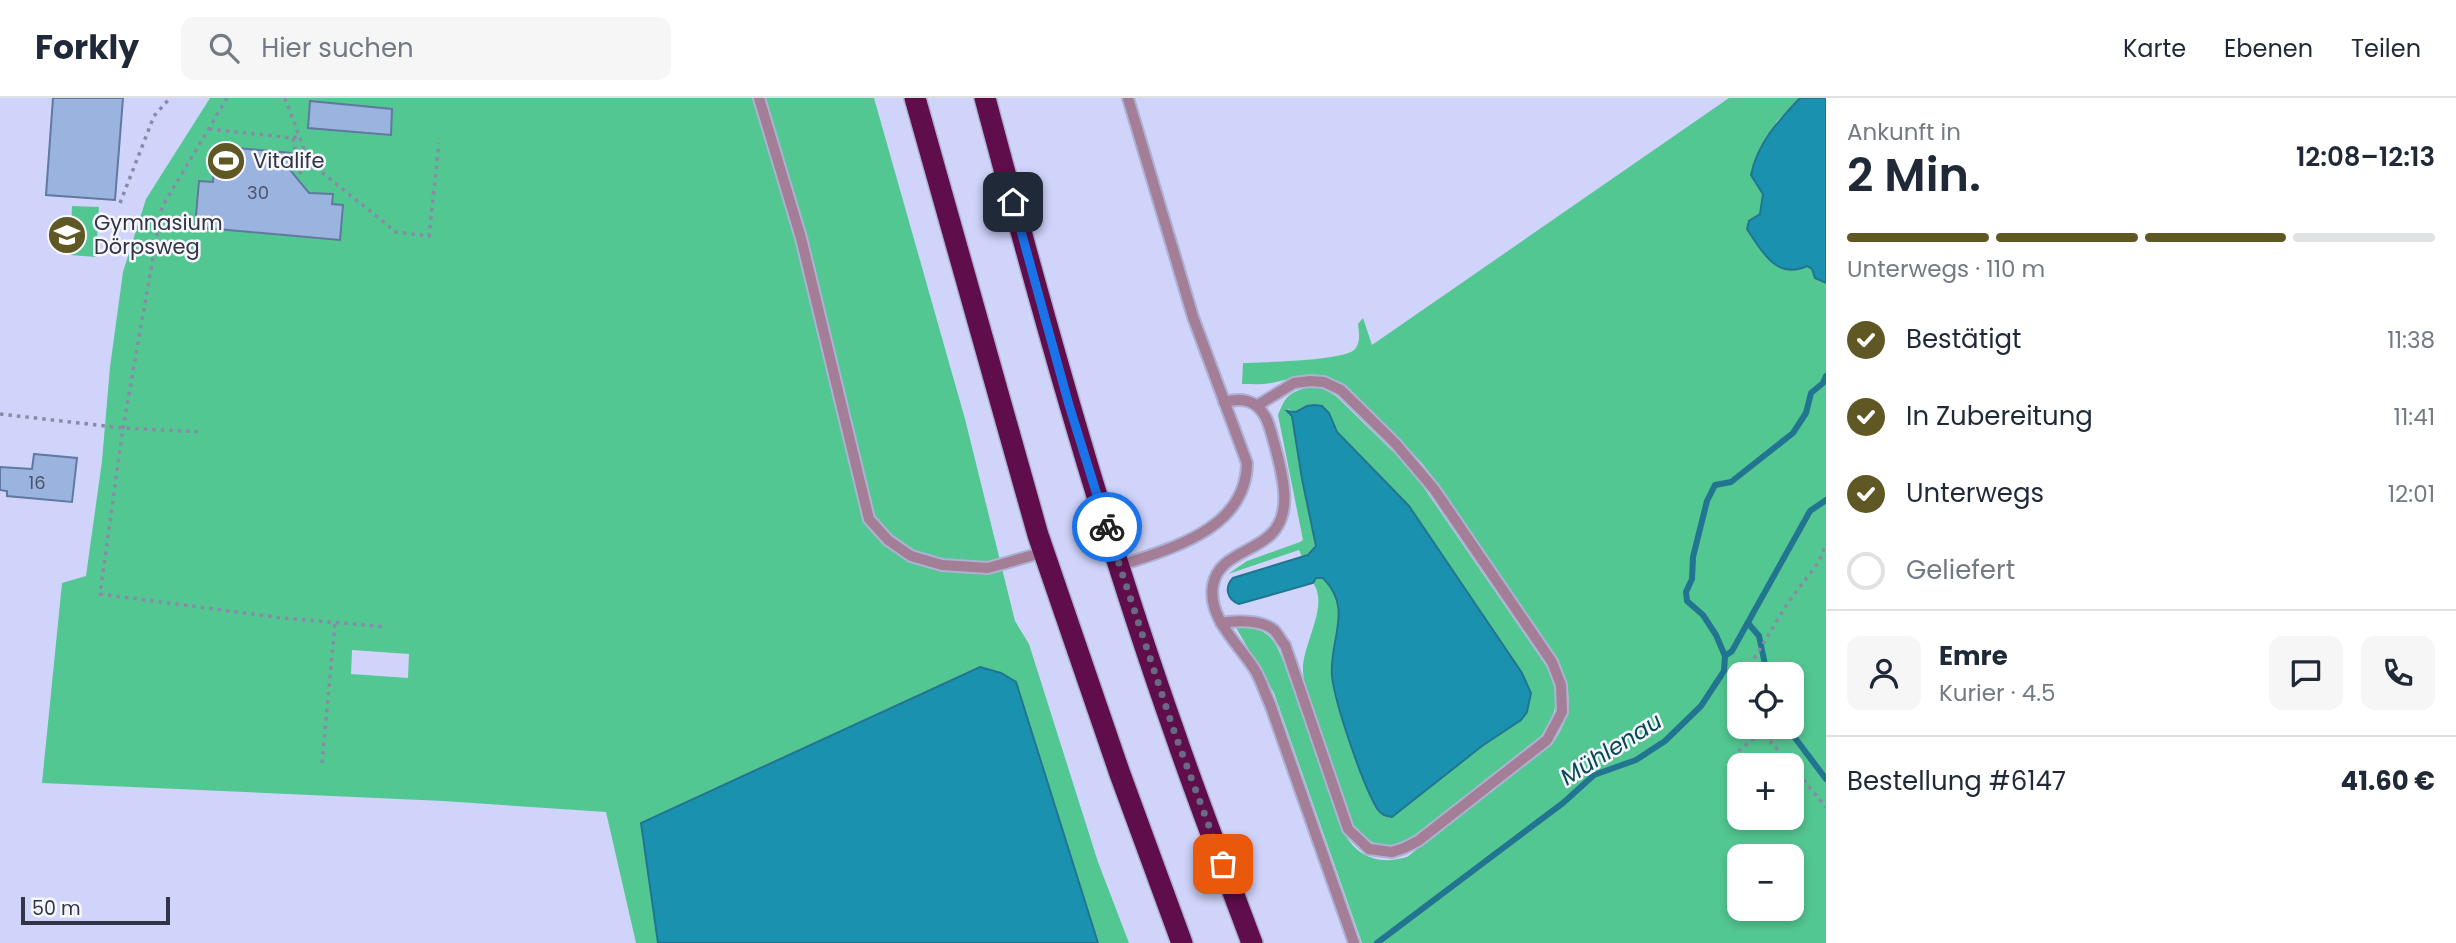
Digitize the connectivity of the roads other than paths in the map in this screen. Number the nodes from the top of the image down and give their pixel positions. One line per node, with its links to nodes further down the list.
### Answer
1 (759, 98): 7 (lane)
2 (915, 98): 7 (highway)
3 (985, 98): 8 (highway)
4 (1129, 98): 5 (lane)
5 (1224, 402): 6 (lane); 8 (lane)
6 (1258, 405): 9 (lane); 9 (lane)
7 (1044, 552): 10 (highway)
8 (1119, 566): 11 (highway)
9 (1221, 623): 12 (lane)
10 (1182, 943)
11 (1252, 943)
12 (1353, 943)

